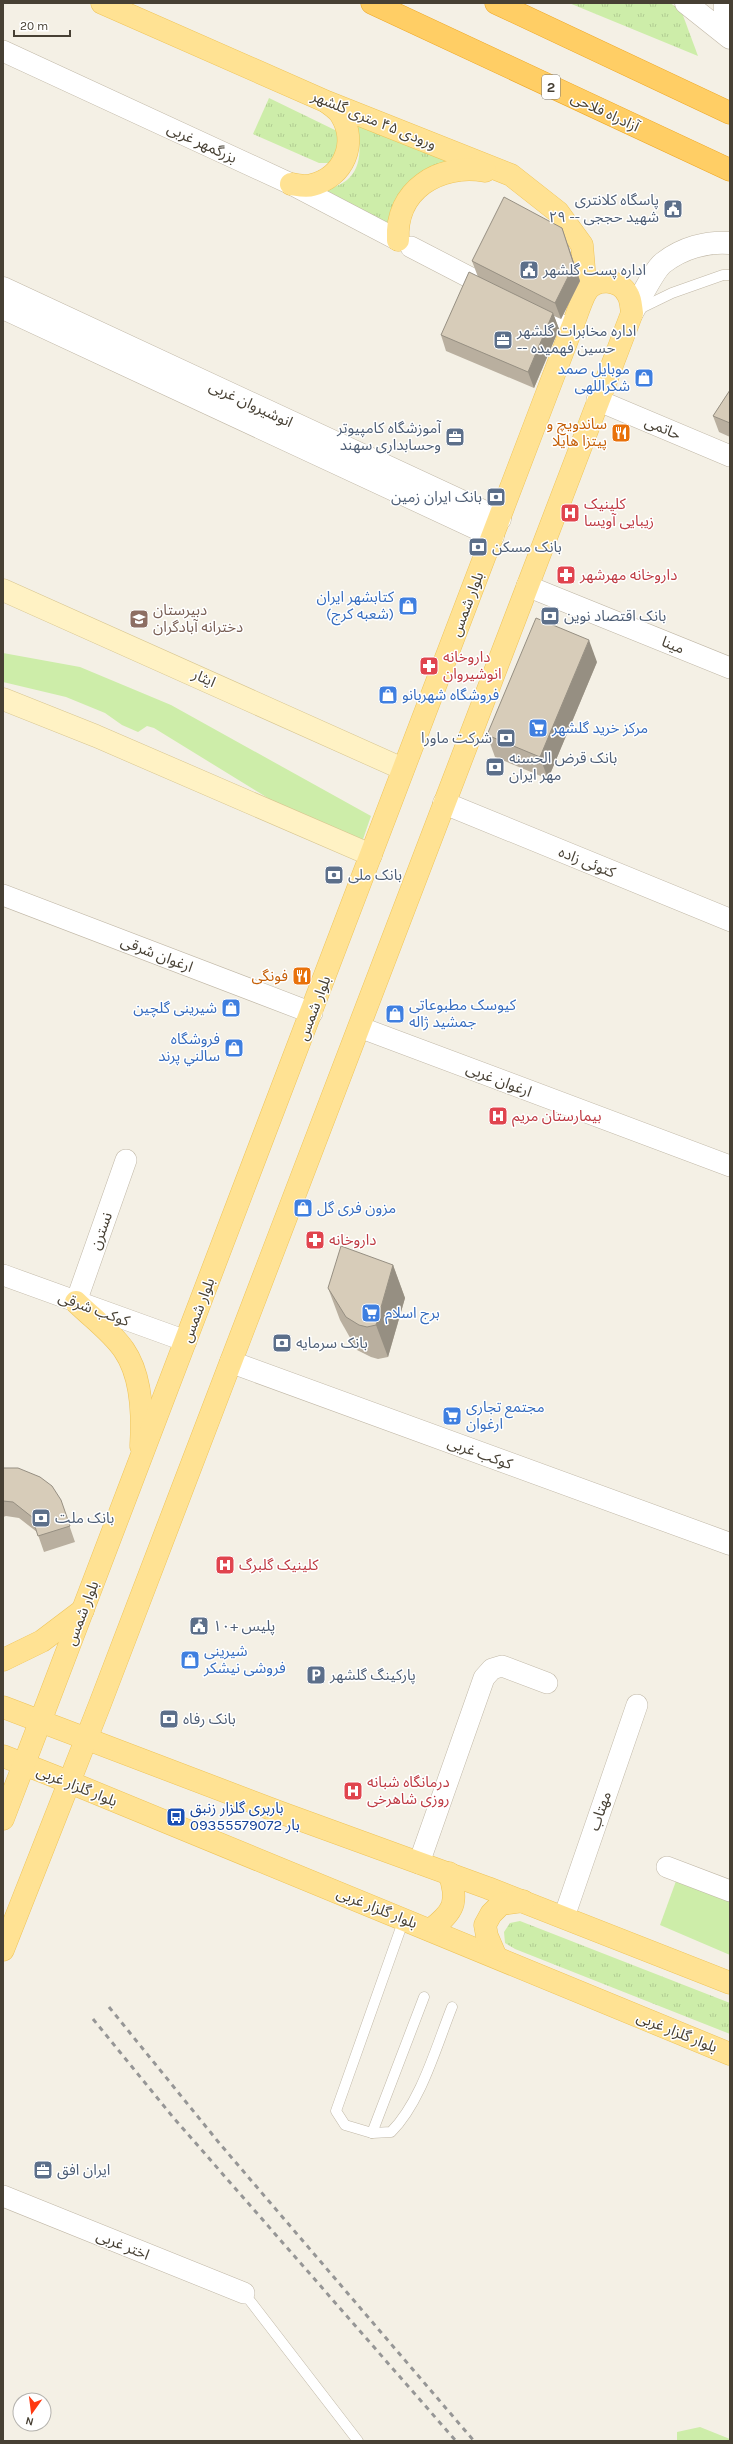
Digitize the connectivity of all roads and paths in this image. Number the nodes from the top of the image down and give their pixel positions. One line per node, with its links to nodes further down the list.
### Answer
1 (102, 3): 9 (main road, ورودی ۴۵ متری گلشهر)
2 (372, 3): 11 (highway, آزادراه فلاحی / 2)
3 (496, 3): 10 (highway)
4 (686, 3): 7 (street)
5 (726, 3): 6 (street)
6 (730, 35)
7 (730, 38)
8 (3, 50): 13 (street, بزرگمهر غربی)
9 (327, 102): 12 (main road, ورودی ۴۵ متری گلشهر); 13 (main road)
10 (730, 113)
11 (730, 170)
12 (511, 175): 15 (main road); 18 (main road, ورودی ۴۵ متری گلشهر)
13 (291, 184): 15 (street, بزرگمهر غربی)
14 (730, 243): 20 (street)
15 (405, 244): 21 (street, بزرگمهر غربی)
16 (730, 275): 20 (lane)
17 (3, 288): 24 (street, انوشیروان غربی)
18 (586, 292): 20 (main road); 21 (main road, بلوار شمس)
19 (3, 308): 24 (street, انوشیروان غربی)
20 (632, 313): 22 (main road)
21 (571, 330): 25 (main road, بلوار شمس)
22 (597, 400): 23 (street, حاتمی); 26 (main road)
23 (730, 456)
24 (467, 513): 25 (street, انوشیروان غربی)
25 (496, 527): 30 (main road, بلوار شمس)
26 (527, 586): 28 (street, مینا); 31 (main road)
27 (3, 590): 30 (main road, ایثار)
28 (730, 668)
29 (3, 699): 32 (main road)
30 (403, 769): 32 (main road, بلوار شمس)
31 (444, 803): 34 (street, کتوئی زاده); 36 (main road)
32 (371, 855): 35 (main road, بلوار شمس)
33 (3, 895): 35 (street, ارغوان شرقی)
34 (730, 920)
35 (312, 1013): 41 (main road, بلوار شمس)
36 (359, 1027): 38 (street, ارغوان غربی); 42 (main road)
37 (126, 1160): 40 (street, نسترن)
38 (730, 1166)
39 (3, 1276): 40 (street, کوکب شرقی)
40 (76, 1302): 41 (street, کوکب شرقی); 43 (main road)
41 (186, 1341): 43 (main road, بلوار شمس)
42 (231, 1362): 44 (street, کوکب غربی); 51 (main road)
43 (140, 1461): 45 (main road, بلوار شمس)
44 (730, 1544)
45 (83, 1610): 46 (main road); 50 (main road, بلوار شمس)
46 (3, 1660)
47 (547, 1683): 56 (street)
48 (637, 1705): 61 (street, مهتاب)
49 (3, 1707): 50 (main road)
50 (40, 1723): 51 (main road); 53 (main road, بلوار شمس)
51 (86, 1740): 54 (main road); 56 (main road)
52 (3, 1756): 53 (main road, بلوار گلزار غربی)
53 (24, 1765): 54 (main road, بلوار گلزار غربی); 55 (main road)
54 (69, 1782): 62 (main road, بلوار گلزار غربی); 64 (main road)
55 (3, 1819)
56 (419, 1863): 58 (main road)
57 (667, 1867): 59 (street)
58 (449, 1873): 60 (main road); 63 (main road)
59 (730, 1891)
60 (523, 1901): 61 (main road); 65 (main road)
61 (564, 1917): 66 (main road)
62 (404, 1919): 63 (main road, بلوار گلزار غربی); 70 (lane)
63 (430, 1930): 65 (main road, بلوار گلزار غربی)
64 (3, 1950)
65 (496, 1957): 69 (main road, بلوار گلزار غربی)
66 (730, 1983)
67 (424, 1997): 70 (lane)
68 (452, 2007): 70 (lane)
69 (730, 2054)
70 (372, 2133)
71 (3, 2196): 72 (street, اختر غربی)
72 (244, 2293): 73 (lane)
73 (358, 2441)

